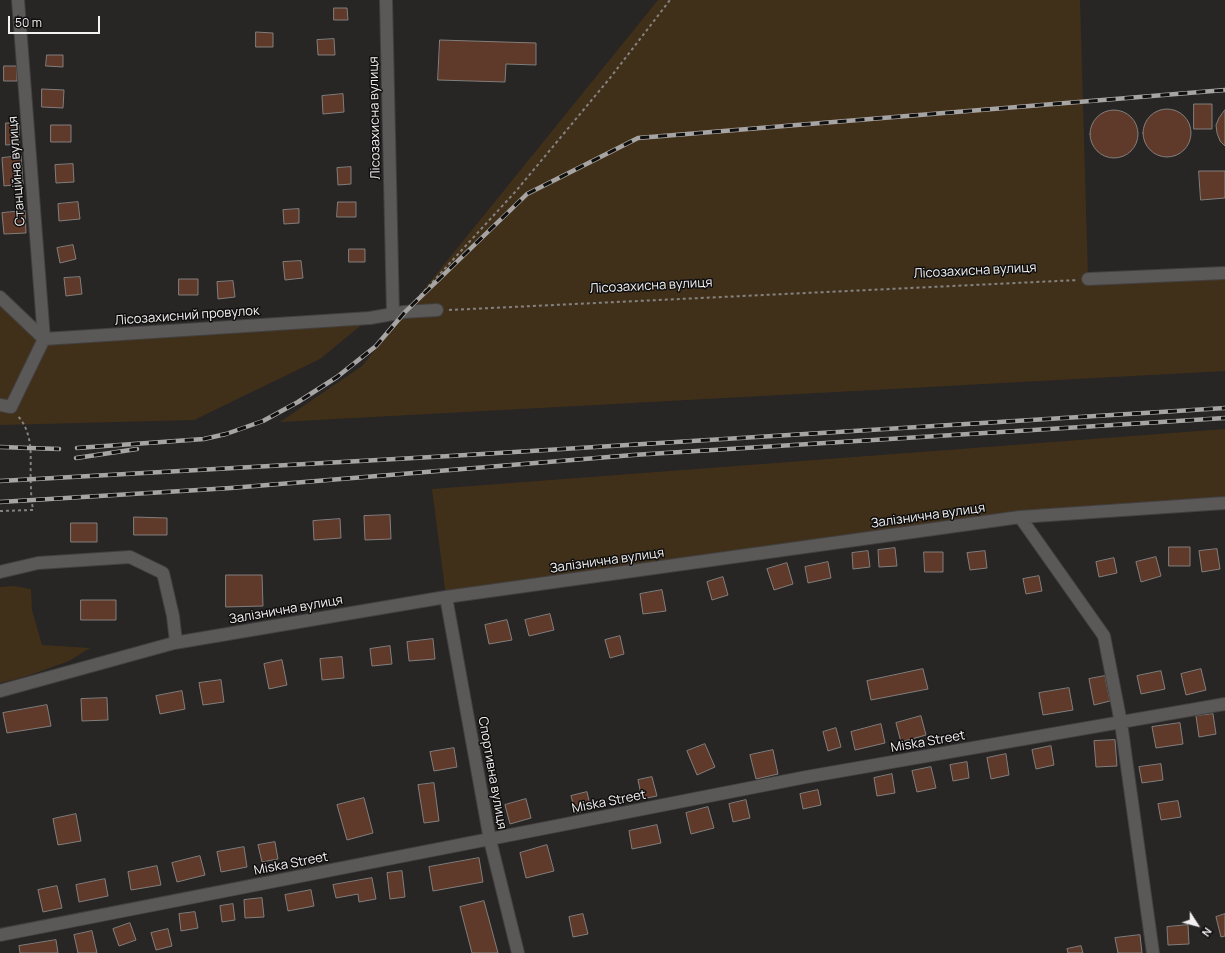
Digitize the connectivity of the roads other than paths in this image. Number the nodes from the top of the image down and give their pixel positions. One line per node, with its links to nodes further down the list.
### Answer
1 (18, 0): 8 (street, Станційна вулиця)
2 (386, 0): 7 (street, Лісозахисна вулиця)
3 (1225, 272): 4 (street)
4 (1088, 279)
5 (0, 297): 8 (street)
6 (438, 310): 7 (street)
7 (399, 313): 8 (street, Лісозахисний провулок)
8 (44, 339): 9 (street)
9 (5, 406)
10 (1225, 503): 11 (street, Залізнична вулиця)
11 (1020, 517): 13 (street, Залізнична вулиця); 17 (street)
12 (0, 572): 14 (street)
13 (446, 597): 14 (street, Залізнична вулиця); 18 (street, Спортивна вулиця)
14 (176, 642): 15 (street, Залізнична вулиця)
15 (0, 691)
16 (1225, 704): 17 (street, Miska Street)
17 (1121, 722): 18 (street, Miska Street); 21 (street)
18 (490, 840): 19 (street, Miska Street); 20 (street, Спортивна вулиця)
19 (0, 935)
20 (518, 953)
21 (1153, 953)

